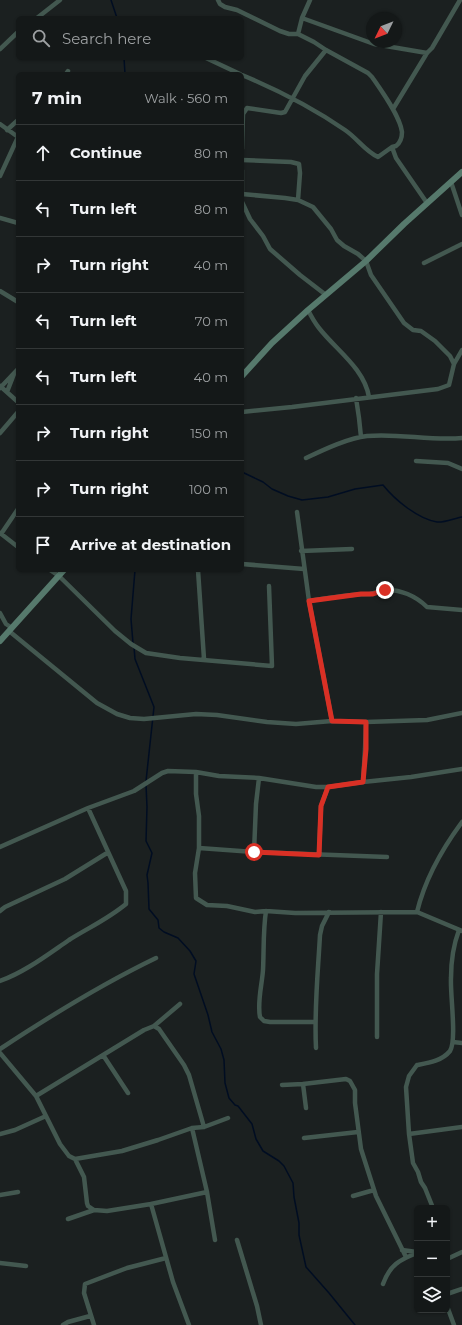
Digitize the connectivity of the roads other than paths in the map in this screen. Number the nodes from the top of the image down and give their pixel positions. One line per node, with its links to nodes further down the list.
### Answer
1 (60, 0): 5 (street)
2 (218, 0): 8 (street)
3 (310, 0): 6 (street)
4 (460, 0): 11 (street)
5 (40, 16)
6 (302, 18): 8 (street); 11 (street)
7 (16, 34): 9 (street)
8 (298, 34): 10 (street)
9 (0, 49)
10 (326, 50): 15 (street); 16 (street)
11 (427, 53): 16 (street)
12 (210, 60): 13 (street)
13 (237, 72)
14 (244, 75): 15 (street)
15 (292, 98): 17 (street); 23 (street)
16 (393, 109): 23 (street)
17 (244, 112)
18 (16, 122): 20 (street)
19 (0, 124): 20 (street)
20 (7, 130): 21 (street)
21 (16, 136)
22 (16, 141): 26 (street)
23 (392, 147): 30 (street)
24 (244, 160): 29 (street)
25 (462, 172): 27 (street)
26 (0, 176)
27 (451, 182): 30 (street); 32 (street)
28 (244, 194): 29 (street)
29 (298, 200): 36 (street)
30 (427, 203): 36 (street)
31 (244, 206): 39 (street)
32 (462, 215)
33 (0, 218): 34 (street)
34 (16, 222)
35 (462, 244): 37 (street)
36 (366, 261): 39 (street); 43 (street)
37 (424, 263)
38 (0, 290): 40 (street)
39 (326, 295): 41 (street)
40 (16, 298)
41 (308, 310): 45 (street); 48 (street)
42 (462, 350): 43 (street)
43 (454, 364): 48 (street)
44 (16, 371): 46 (street); 47 (street)
45 (244, 374)
46 (0, 387): 47 (street)
47 (7, 392): 50 (street)
48 (369, 397): 49 (street)
49 (356, 398): 51 (street); 54 (street)
50 (16, 400)
51 (244, 412)
52 (16, 414): 53 (street)
53 (0, 433)
54 (361, 437): 55 (street); 56 (street)
55 (462, 438)
56 (306, 458)
57 (416, 461): 58 (street)
58 (462, 469)
59 (16, 512): 61 (street)
60 (296, 512): 64 (street)
61 (1, 533): 62 (street)
62 (16, 545)
63 (352, 549): 64 (street)
64 (302, 550): 66 (street)
65 (244, 564): 66 (street)
66 (304, 569): 72 (street)
67 (53, 572): 70 (street)
68 (62, 572): 70 (street)
69 (198, 572): 77 (street)
70 (59, 576): 75 (street); 77 (street)
71 (269, 586): 77 (street)
72 (309, 601): 73 (street); 79 (street)
73 (462, 610)
74 (0, 613): 75 (street)
75 (11, 630): 76 (street); 79 (street)
76 (0, 641)
77 (204, 659)
78 (462, 713): 80 (street)
79 (332, 721): 80 (street)
80 (366, 722): 84 (street)
81 (462, 769): 84 (street)
82 (196, 772): 83 (street); 86 (street); 89 (street)
83 (259, 778): 85 (street); 90 (street)
84 (363, 782): 85 (street)
85 (328, 787): 92 (street)
86 (88, 808): 88 (street); 91 (street)
87 (462, 822): 98 (street)
88 (0, 847)
89 (199, 848): 90 (street); 95 (street)
90 (254, 852): 92 (street)
91 (107, 853): 94 (street); 101 (street)
92 (319, 855): 93 (street)
93 (387, 857)
94 (0, 910)
95 (266, 910): 96 (street); 103 (street)
96 (329, 912): 97 (street); 103 (street)
97 (381, 912): 98 (street); 105 (street)
98 (417, 912): 99 (street)
99 (460, 931): 106 (street)
100 (156, 958): 109 (street)
101 (0, 981)
102 (180, 1004): 104 (street)
103 (315, 1022): 108 (street)
104 (154, 1026): 111 (street); 119 (street)
105 (377, 1037)
106 (453, 1042): 107 (street); 124 (street)
107 (462, 1043)
108 (316, 1048)
109 (0, 1049)
110 (0, 1053): 115 (street)
111 (103, 1054): 114 (street); 115 (street)
112 (282, 1084): 113 (street)
113 (303, 1084): 116 (street); 122 (street)
114 (128, 1093)
115 (36, 1096): 117 (street)
116 (306, 1108)
117 (46, 1116): 123 (street); 126 (street)
118 (228, 1118): 119 (street)
119 (204, 1127): 120 (street)
120 (192, 1128): 126 (street); 129 (street)
121 (462, 1128): 124 (street)
122 (358, 1132): 125 (street); 127 (street)
123 (0, 1134)
124 (409, 1134): 133 (street)
125 (304, 1138)
126 (75, 1159): 134 (street)
127 (374, 1190): 131 (street); 138 (street)
128 (18, 1192): 130 (street)
129 (207, 1192): 132 (street); 136 (street)
130 (0, 1195)
131 (353, 1196)
132 (151, 1204): 134 (street); 143 (street)
133 (432, 1205)
134 (94, 1210): 135 (street)
135 (68, 1220)
136 (215, 1240)
137 (237, 1240): 155 (street)
138 (402, 1250): 139 (street); 142 (street)
139 (414, 1252)
140 (462, 1252): 144 (street)
141 (414, 1253): 142 (street)
142 (406, 1257): 147 (street)
143 (166, 1258): 151 (street); 154 (street)
144 (450, 1258)
145 (0, 1263): 146 (street)
146 (26, 1266)
147 (383, 1284)
148 (462, 1289): 149 (street)
149 (450, 1293)
150 (450, 1313): 156 (street)
151 (90, 1316): 152 (street); 153 (street)
152 (63, 1325)
153 (94, 1325)
154 (189, 1325)
155 (261, 1325)
156 (454, 1325)

